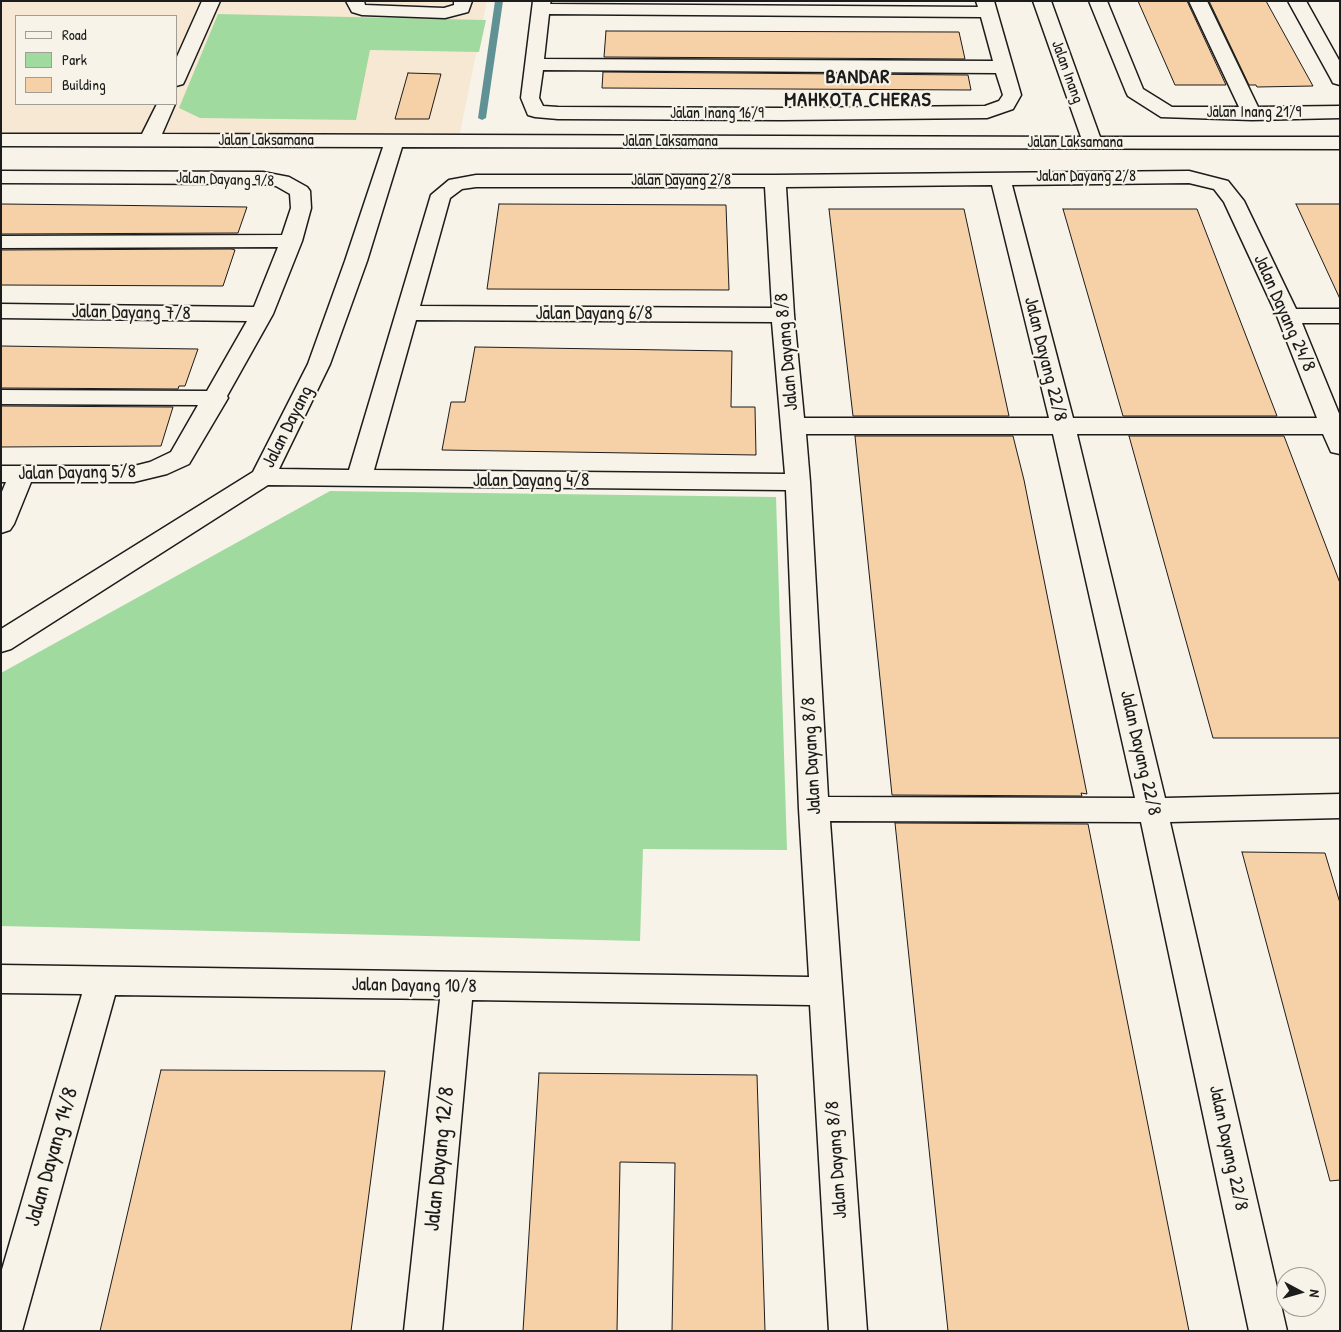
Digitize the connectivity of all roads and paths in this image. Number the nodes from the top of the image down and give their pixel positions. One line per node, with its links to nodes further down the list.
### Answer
1 (212, 1): 12 (street)
2 (355, 1): 3 (street)
3 (464, 1)
4 (1042, 1): 20 (street, Jalan Inang)
5 (1098, 1): 16 (street, Jalan Inang 21/9)
6 (1198, 1): 16 (street)
7 (1297, 1): 13 (street)
8 (541, 5): 9 (street); 10 (street)
9 (986, 6): 11 (street)
10 (534, 64): 11 (street); 11 (street, Jalan Inang 16/9)
11 (1004, 67)
12 (178, 76)
13 (1340, 79)
14 (166, 105): 18 (street)
15 (1340, 112): 16 (street, Jalan Inang 21/9)
16 (1252, 114)
17 (1, 140): 18 (street, Jalan Laksamana)
18 (150, 141): 19 (street, Jalan Laksamana)
19 (394, 142): 20 (street, Jalan Laksamana); 41 (street, Jalan Dayang)
20 (1093, 143): 21 (street, Jalan Laksamana)
21 (1340, 143)
22 (1, 177): 26 (street, Jalan Dayang 9/8)
23 (1000, 178): 24 (street, Jalan Dayang 2/8); 25 (street, Jalan Dayang 2/8); 37 (street, Jalan Dayang 22/8)
24 (774, 181): 29 (street, Jalan Dayang 2/8); 31 (street, Jalan Dayang 8/8)
25 (1221, 185): 32 (street, Jalan Dayang 24/8)
26 (291, 241): 27 (street); 30 (street, Jalan Dayang 9/8)
27 (1, 242)
28 (1, 311): 30 (street, Jalan Dayang 7/8)
29 (406, 313): 31 (street, Jalan Dayang 6/8); 42 (street, Jalan Dayang 2/8)
30 (262, 314): 35 (street, Jalan Dayang 9/8)
31 (783, 315): 36 (street, Jalan Dayang 8/8)
32 (1288, 316): 33 (street); 38 (street, Jalan Dayang 24/8)
33 (1340, 316)
34 (1, 397): 35 (street)
35 (216, 398): 39 (street, Jalan Dayang 9/8)
36 (794, 426): 37 (street); 43 (street, Jalan Dayang 8/8)
37 (1062, 427): 38 (street); 48 (street, Jalan Dayang 22/8)
38 (1336, 436)
39 (180, 458): 40 (street, Jalan Dayang 5/8)
40 (12, 474): 44 (street)
41 (263, 477): 42 (street, Jalan Dayang 4/8); 45 (street, Jalan Dayang)
42 (359, 480): 43 (street, Jalan Dayang 4/8)
43 (798, 482): 47 (street, Jalan Dayang 8/8)
44 (1, 524)
45 (1, 642)
46 (1340, 806): 48 (street)
47 (814, 809): 48 (street); 52 (street, Jalan Dayang 8/8)
48 (1153, 810): 56 (street, Jalan Dayang 22/8)
49 (1, 979): 50 (street, Jalan Dayang 10/8)
50 (102, 982): 51 (street, Jalan Dayang 10/8); 53 (street, Jalan Dayang 14/8)
51 (457, 986): 52 (street, Jalan Dayang 10/8); 54 (street, Jalan Dayang 12/8)
52 (826, 991): 55 (street, Jalan Dayang 8/8)
53 (3, 1331)
54 (423, 1331)
55 (848, 1331)
56 (1268, 1331)

